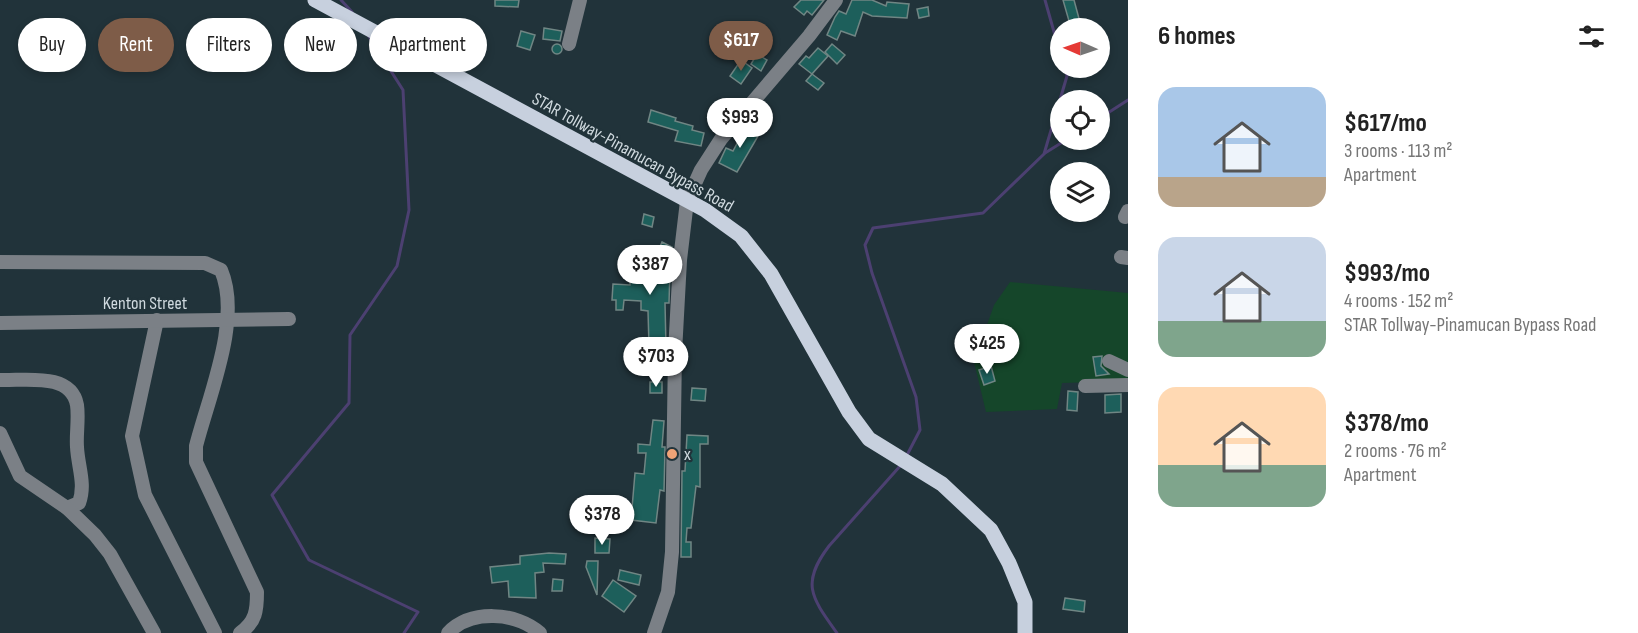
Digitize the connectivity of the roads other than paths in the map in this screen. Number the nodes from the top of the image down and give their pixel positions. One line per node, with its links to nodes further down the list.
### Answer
1 (315, 0): 5 (main road, STAR Tollway-Pinamucan Bypass Road)
2 (580, 0): 4 (street)
3 (836, 0): 5 (street)
4 (569, 44)
5 (687, 201): 23 (street); 24 (main road, STAR Tollway-Pinamucan Bypass Road)
6 (0, 262): 9 (street)
7 (290, 319): 9 (street, Kenton Street)
8 (157, 320): 9 (street, Kenton Street); 10 (street, Kenton Street); 19 (street)
9 (229, 322): 20 (street)
10 (0, 324)
11 (1109, 361): 12 (street)
12 (1128, 370)
13 (0, 379): 17 (street)
14 (1128, 385): 15 (street)
15 (1085, 386)
16 (0, 433): 17 (street)
17 (67, 508): 18 (street)
18 (154, 633)
19 (215, 633)
20 (240, 633)
21 (448, 633): 22 (street)
22 (540, 633)
23 (654, 633)
24 (1025, 633)

